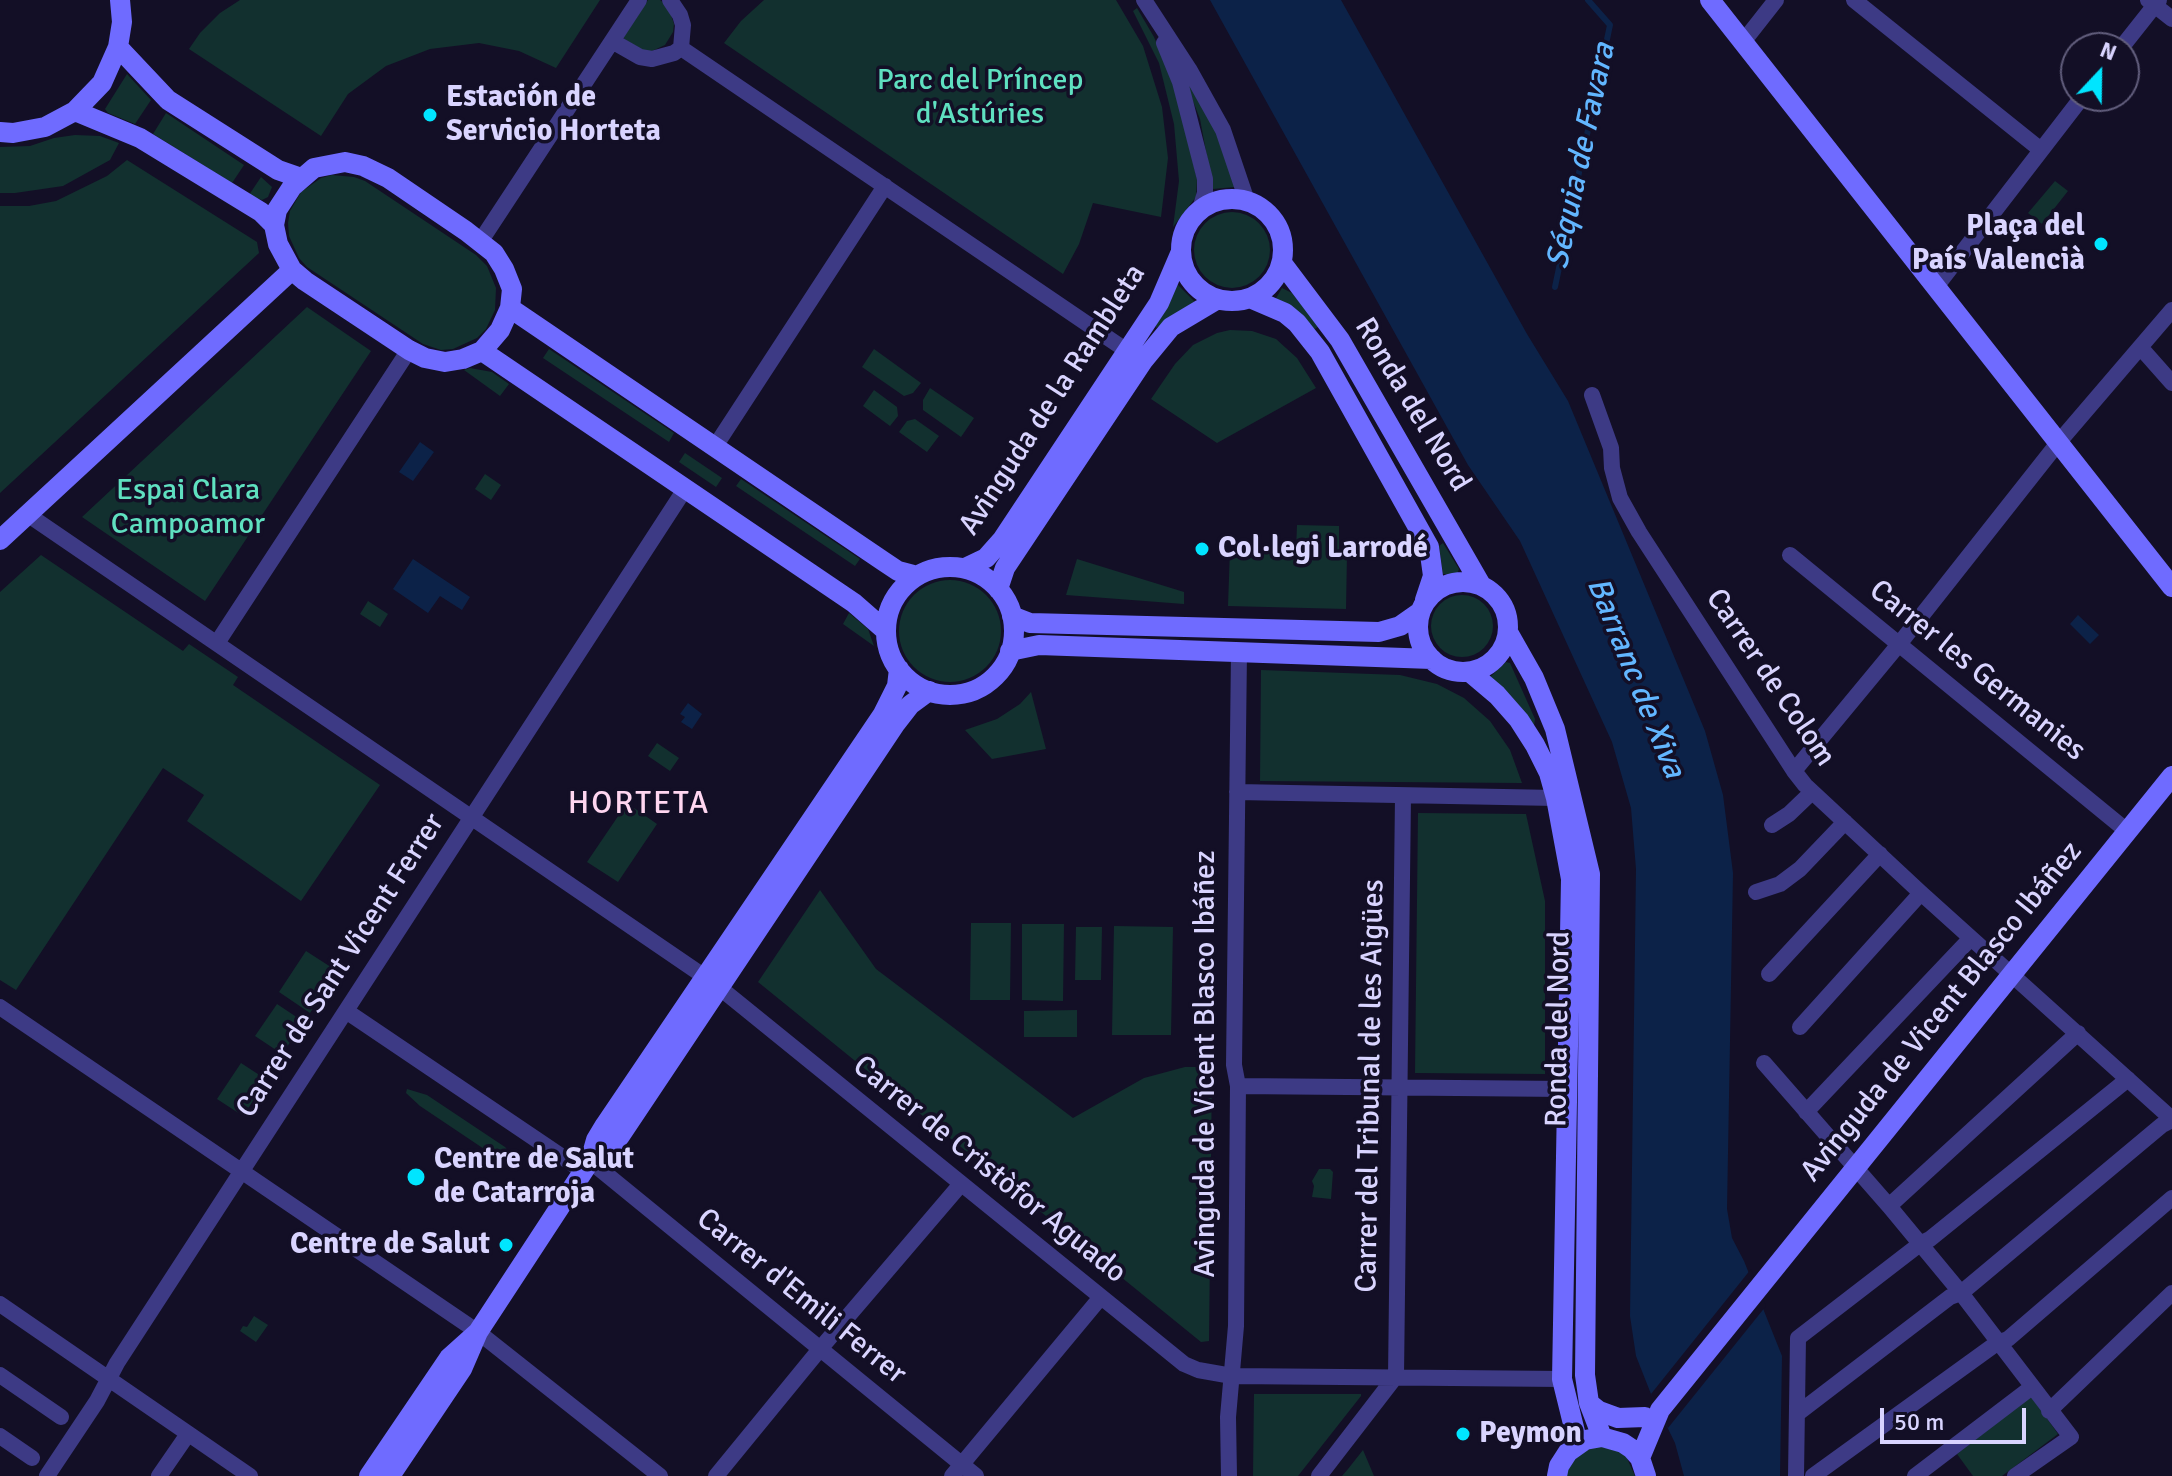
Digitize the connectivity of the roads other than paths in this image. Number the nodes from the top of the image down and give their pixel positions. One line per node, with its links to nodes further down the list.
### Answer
1 (120, 0): 13 (street)
2 (639, 0): 11 (street)
3 (670, 0): 14 (street)
4 (1710, 0): 12 (street)
5 (1776, 0): 12 (street)
6 (1854, 0): 18 (street)
7 (2154, 2): 9 (street); 10 (street)
8 (1148, 6): 21 (street); 22 (street)
9 (2172, 19)
10 (2132, 32)
11 (612, 41): 14 (street); 24 (street)
12 (1743, 42): 28 (street)
13 (118, 47): 15 (street); 19 (street)
14 (681, 48): 20 (street)
15 (75, 111): 17 (street); 23 (street)
16 (2071, 112): 18 (street)
17 (0, 132)
18 (2041, 150): 28 (street)
19 (301, 178): 23 (street); 24 (street)
20 (885, 186): 36 (street); 40 (street)
21 (1247, 201): 22 (street); 26 (street)
22 (1200, 209): 25 (street)
23 (274, 225): 27 (street)
24 (480, 242): 31 (street)
25 (1180, 254): 30 (street); 36 (street, Avinguda de la Rambleta)
26 (1282, 263): 29 (street); 47 (street, Ronda del Nord)
27 (292, 270): 34 (street); 42 (street)
28 (1935, 288): 39 (street)
29 (1250, 298): 30 (street); 50 (street, Ronda del Nord)
30 (1218, 299): 36 (street, Avinguda de la Rambleta)
31 (510, 308): 35 (street); 40 (street)
32 (2172, 310): 33 (street)
33 (2141, 348): 37 (street); 39 (street)
34 (409, 350): 35 (street); 54 (street)
35 (482, 351): 41 (street)
36 (1135, 356): 45 (street, Avinguda de la Rambleta); 49 (street, Avinguda de la Rambleta)
37 (2172, 383)
38 (1592, 395): 62 (street, Carrer de Colom)
39 (2058, 443): 48 (street); 55 (street)
40 (716, 445): 46 (street)
41 (685, 489): 52 (street); 68 (street, Carrer de Sant Vicent Ferrer)
42 (27, 514): 43 (street); 54 (street, Carrer de Cristòfor Aguado)
43 (0, 540)
44 (1790, 555): 55 (street, Carrer les Germanies)
45 (965, 568): 46 (street); 49 (street)
46 (917, 576): 52 (street)
47 (1481, 585): 50 (street); 53 (street)
48 (2172, 587)
49 (998, 589): 51 (street)
50 (1423, 606): 51 (street); 58 (street)
51 (1012, 616): 56 (street)
52 (886, 631): 59 (street)
53 (1509, 634): 60 (street); 110 (street, Ronda del Nord)
54 (217, 643): 68 (street, Carrer de Cristòfor Aguado)
55 (1900, 643): 62 (street); 71 (street, Carrer les Germanies)
56 (1010, 651): 57 (street); 61 (street)
57 (1239, 652): 58 (street); 64 (street, Avinguda de Vicent Blasco Ibáñez)
58 (1432, 659): 60 (street)
59 (899, 669): 61 (street); 78 (street)
60 (1471, 673): 67 (street, Ronda del Nord)
61 (929, 691): 78 (street)
62 (1794, 771): 65 (street, Carrer de Colom)
63 (2172, 776): 71 (street, Avinguda de Vicent Blasco Ibáñez)
64 (1237, 792): 66 (street); 85 (street, Avinguda de Vicent Blasco Ibáñez)
65 (1812, 792): 69 (street, Carrer de Colom); 70 (street)
66 (1403, 796): 67 (street); 86 (street, Carrer del Tribunal de les Aigües)
67 (1556, 798): 87 (street, Ronda del Nord)
68 (472, 816): 78 (street, Carrer de Cristòfor Aguado); 80 (street, Carrer de Sant Vicent Ferrer)
69 (1845, 822): 72 (street, Carrer de Colom); 73 (street)
70 (1772, 825)
71 (2127, 831): 77 (street, Avinguda de Vicent Blasco Ibáñez)
72 (1880, 854): 74 (street, Carrer de Colom); 76 (street)
73 (1756, 892)
74 (1921, 893): 75 (street, Carrer de Colom); 81 (street)
75 (1971, 938): 77 (street, Carrer de Colom); 88 (street)
76 (1769, 974)
77 (2012, 974): 82 (street, Carrer de Colom); 90 (street, Avinguda de Vicent Blasco Ibáñez)
78 (713, 983): 91 (street); 93 (street, Carrer de Cristòfor Aguado)
79 (0, 1007): 92 (street)
80 (346, 1011): 91 (street, Carrer d'Emili Ferrer); 92 (street, Carrer de Sant Vicent Ferrer)
81 (1800, 1027)
82 (2078, 1033): 84 (street, Carrer de Colom); 95 (street)
83 (1764, 1063): 88 (street)
84 (2128, 1079): 89 (street, Carrer de Colom); 96 (street)
85 (1238, 1086): 86 (street); 105 (street, Avinguda de Vicent Blasco Ibáñez)
86 (1399, 1088): 87 (street); 106 (street, Carrer del Tribunal de les Aigües)
87 (1566, 1089): 108 (street, Ronda del Nord)
88 (1806, 1112): 90 (street)
89 (2172, 1119): 97 (street)
90 (1856, 1165): 95 (street); 112 (street, Avinguda de Vicent Blasco Ibáñez)
91 (587, 1166): 101 (street); 103 (street, Carrer d'Emili Ferrer)
92 (242, 1171): 101 (street); 107 (street, Carrer de Sant Vicent Ferrer)
93 (961, 1184): 99 (street, Carrer de Cristòfor Aguado); 103 (street)
94 (2172, 1198): 102 (street)
95 (1889, 1206): 96 (street)
96 (1920, 1244): 97 (street); 113 (street)
97 (1961, 1293): 102 (street); 113 (street)
98 (2172, 1293): 111 (street)
99 (1101, 1297): 105 (street, Carrer de Cristòfor Aguado); 121 (street)
100 (0, 1304): 107 (street)
101 (478, 1332): 125 (street); 126 (street); 127 (street)
102 (1997, 1343): 109 (street); 134 (street)
103 (820, 1349): 121 (street, Carrer d'Emili Ferrer); 128 (street)
104 (0, 1375): 114 (street)
105 (1232, 1376): 106 (street, Carrer de Cristòfor Aguado); 130 (street, Avinguda de Vicent Blasco Ibáñez)
106 (1396, 1376): 108 (street, Carrer de Cristòfor Aguado); 131 (street)
107 (108, 1379): 115 (street); 122 (street, Carrer de Sant Vicent Ferrer)
108 (1562, 1379): 118 (street, Ronda del Nord)
109 (2032, 1387): 111 (street); 135 (street)
110 (1589, 1403): 112 (street); 117 (street, Ronda del Nord)
111 (2049, 1411): 136 (street)
112 (1652, 1413): 117 (street); 120 (street)
113 (1797, 1414): 133 (street)
114 (61, 1417)
115 (188, 1434): 123 (street); 124 (street)
116 (0, 1436): 119 (street)
117 (1607, 1438): 118 (street); 120 (street)
118 (1578, 1444): 132 (street)
119 (32, 1458)
120 (1643, 1467)
121 (957, 1470): 129 (street, Carrer d'Emili Ferrer)
122 (47, 1476)
123 (159, 1476)
124 (250, 1476)
125 (369, 1476)
126 (390, 1476)
127 (660, 1476)
128 (716, 1476)
129 (976, 1476)
130 (1229, 1476)
131 (1319, 1476)
132 (1557, 1476)
133 (1796, 1476)
134 (1813, 1476)
135 (1915, 1476)
136 (2015, 1476)

